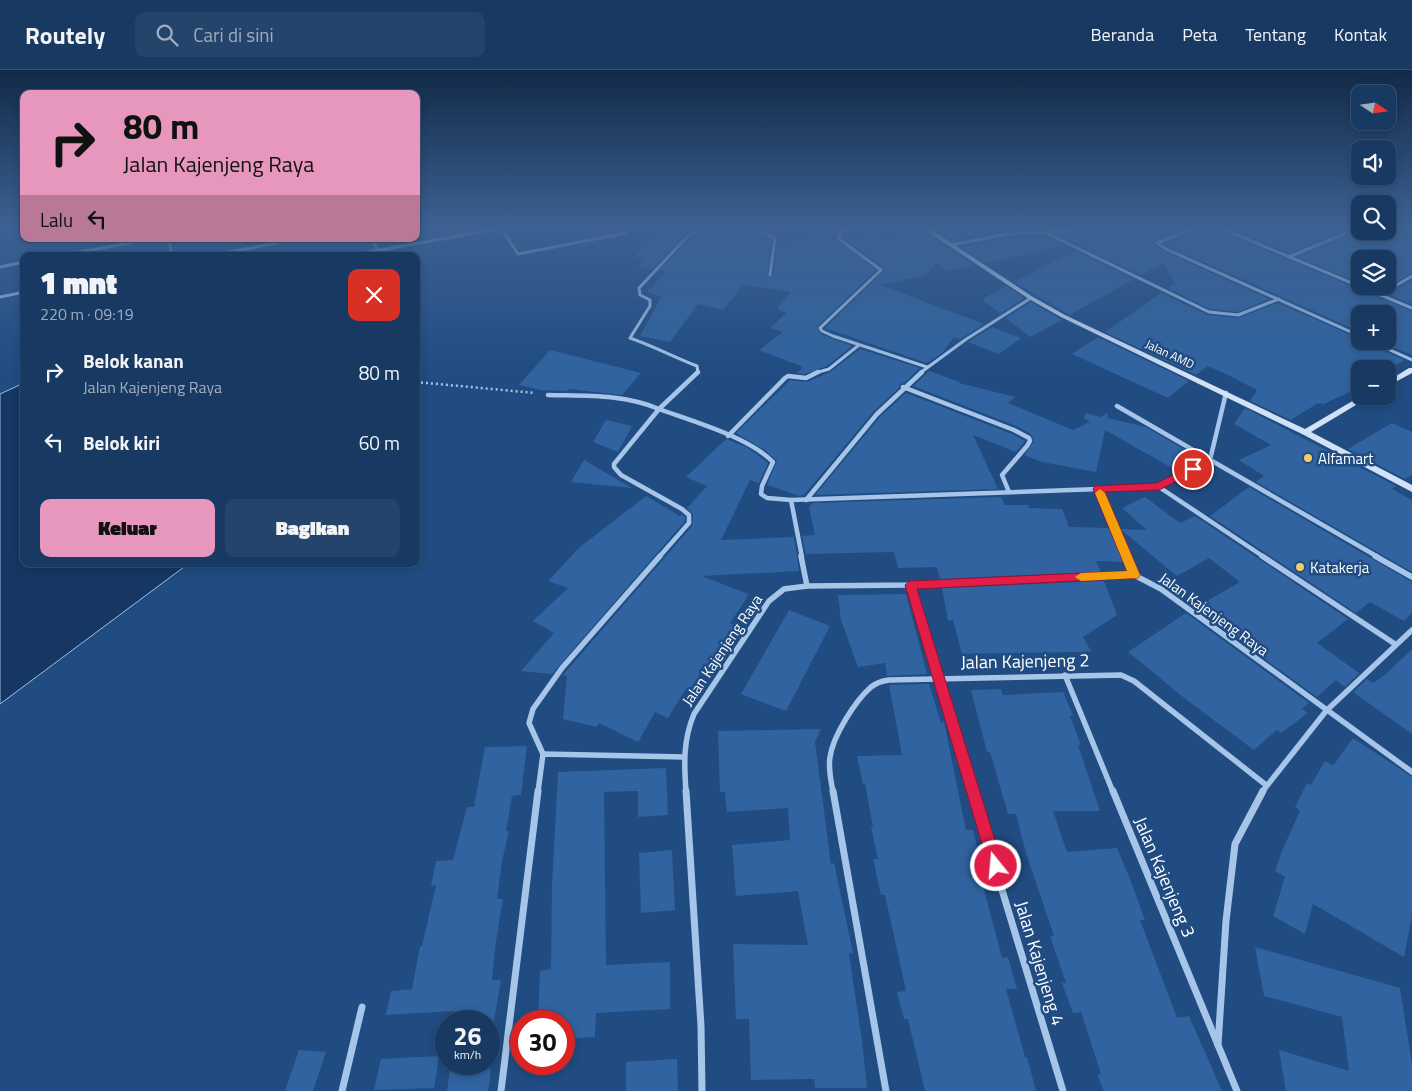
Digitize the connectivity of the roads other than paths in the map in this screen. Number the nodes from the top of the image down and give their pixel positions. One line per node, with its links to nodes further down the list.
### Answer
1 (651, 276): 28 (street)
2 (875, 276): 17 (street)
3 (997, 276): 13 (street, Jalan AMD)
4 (1132, 276): 14 (street)
5 (1226, 276): 14 (street)
6 (1334, 276): 8 (street)
7 (1412, 276): 9 (street)
8 (1351, 283)
9 (1396, 286)
10 (20, 293): 12 (street)
11 (1380, 295): 15 (street)
12 (0, 296)
13 (1030, 298): 20 (street); 24 (street, Jalan AMD)
14 (1279, 299): 16 (street)
15 (1412, 308)
16 (1351, 332)
17 (859, 345): 20 (street); 30 (street)
18 (1390, 350): 19 (street)
19 (1412, 360)
20 (927, 367): 23 (street)
21 (1412, 370): 22 (street)
22 (1396, 379)
23 (903, 387): 35 (street); 37 (street)
24 (1226, 394): 29 (street, Jalan AMD); 31 (street)
25 (548, 395): 28 (street)
26 (1352, 405): 29 (street)
27 (1117, 406): 31 (street)
28 (659, 409): 30 (street); 47 (street)
29 (1305, 432): 34 (street, Jalan AMD)
30 (728, 436): 36 (street)
31 (1210, 460): 32 (street); 39 (street)
32 (1159, 487): 33 (street); 43 (street)
33 (1098, 489): 35 (street); 38 (street)
34 (1412, 489)
35 (1009, 492): 37 (street)
36 (791, 500): 37 (street); 41 (street)
37 (806, 500)
38 (1134, 575): 40 (street, Jalan Kajenjeng Raya); 46 (street, Jalan Kajenjeng Raya)
39 (1412, 577)
40 (910, 585): 41 (street, Jalan Kajenjeng Raya); 45 (street, Jalan Kajenjeng 4)
41 (807, 586): 48 (street, Jalan Kajenjeng Raya)
42 (1412, 630): 43 (street)
43 (1395, 644): 46 (street)
44 (1065, 675): 45 (street, Jalan Kajenjeng 2); 50 (street, Jalan Kajenjeng 2); 52 (street, Jalan Kajenjeng 3)
45 (939, 678): 56 (street, Jalan Kajenjeng 2); 57 (street, Jalan Kajenjeng 4)
46 (1326, 712): 49 (street, Jalan Kajenjeng Raya); 50 (street)
47 (543, 754): 48 (street); 54 (street)
48 (684, 757): 55 (street, Jalan Kajenjeng Raya)
49 (1412, 772)
50 (1266, 785): 52 (street)
51 (362, 1007): 53 (street)
52 (1218, 1045): 58 (street, Jalan Kajenjeng 3)
53 (342, 1091)
54 (501, 1091)
55 (702, 1091)
56 (886, 1091)
57 (1063, 1091)
58 (1237, 1091)

